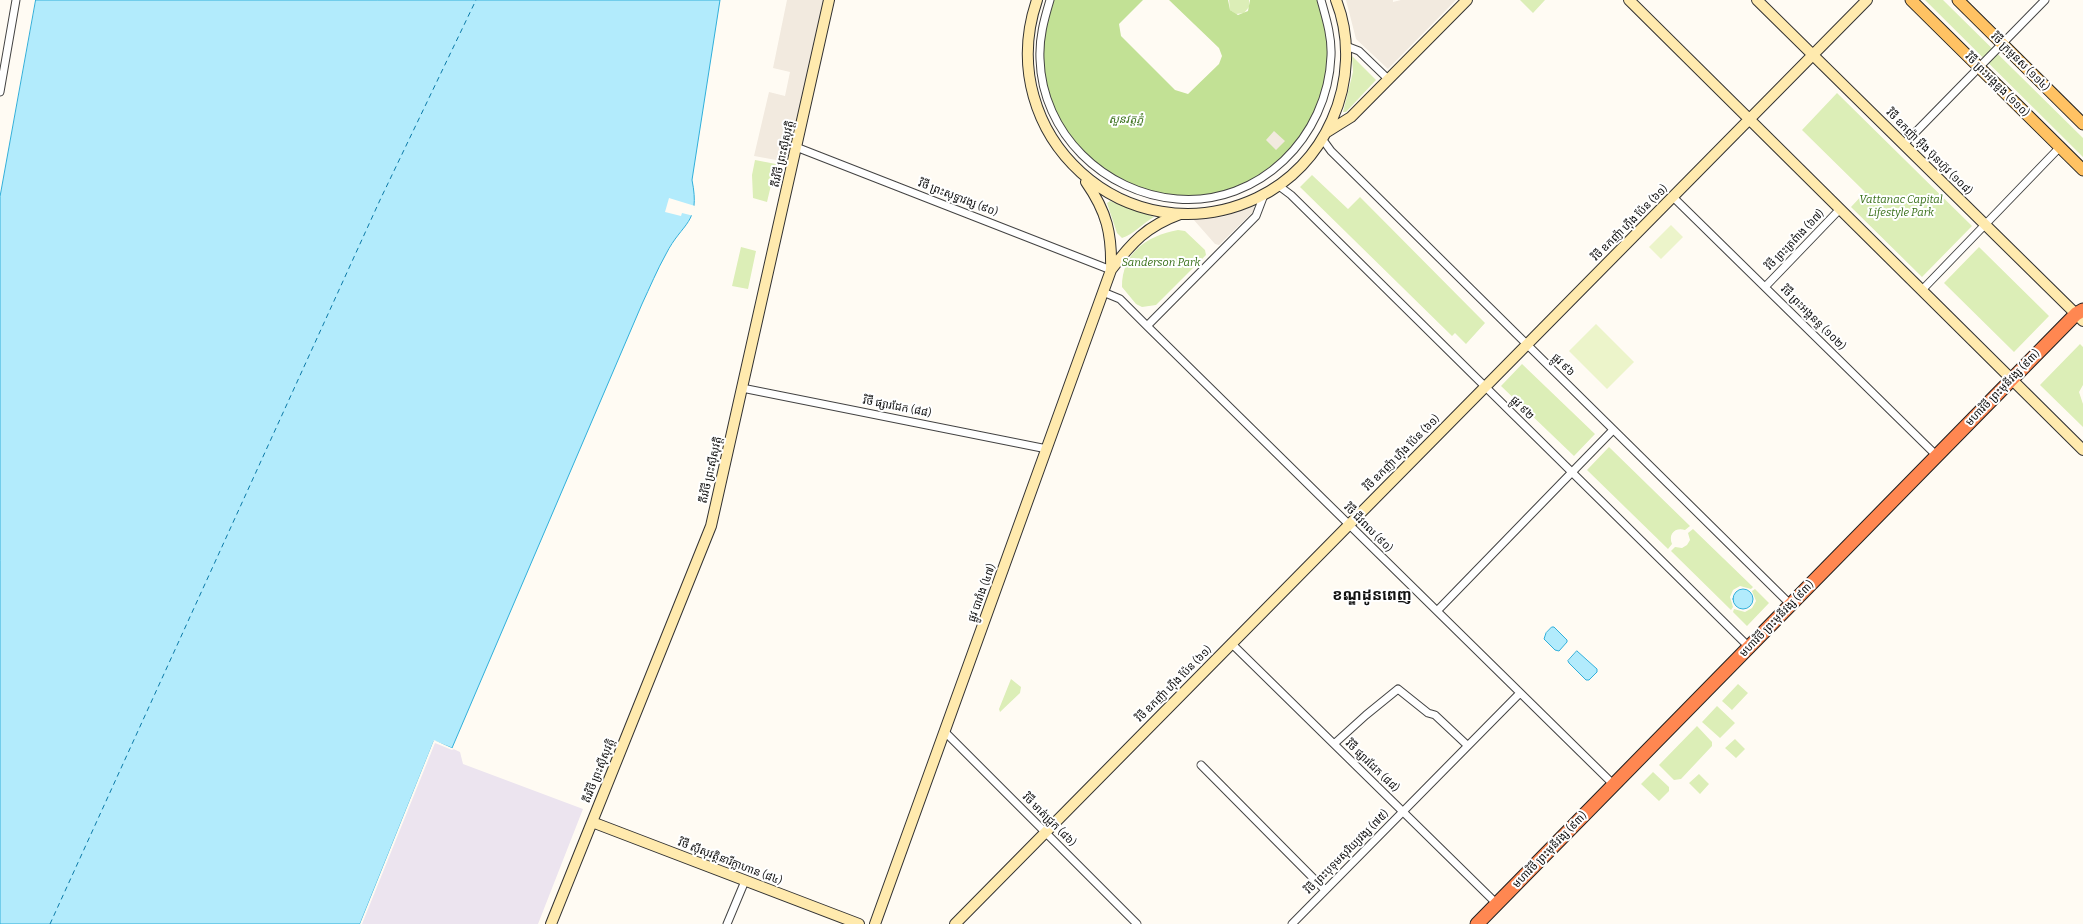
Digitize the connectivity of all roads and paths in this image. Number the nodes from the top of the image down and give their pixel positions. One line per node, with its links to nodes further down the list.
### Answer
1 (16, 0): 19 (street)
2 (829, 0): 24 (street, តីរវិថី ព្រះស៊ីសុវត្តិ)
3 (1037, 0): 27 (street)
4 (1050, 0): 5 (street)
5 (1321, 0)
6 (1336, 0): 15 (street)
7 (1467, 0): 18 (street)
8 (1629, 0): 20 (street)
9 (1757, 0): 16 (street, វិថី ឧកញ៉ា អ៊ីង ប៊ុនហ៊ូវ (១០៨))
10 (1867, 0): 16 (street, វិថី ឧកញ៉ា ហ៊ីង ប៉ែន (៦១))
11 (1911, 0): 17 (main road, វិថី ព្រះអង្គឌួង (១១០))
12 (1958, 0): 14 (main road, វិថី ក្រមួនស (១១៤))
13 (2045, 0): 14 (street)
14 (2002, 43): 17 (street); 21 (main road, វិថី ក្រមួនស (១១៤))
15 (1346, 46): 18 (street); 22 (street)
16 (1813, 54): 20 (street, វិថី ឧកញ៉ា ហ៊ីង ប៉ែន (៦១)); 23 (street, វិថី ឧកញ៉ា អ៊ីង ប៊ុនហ៊ូវ (១០៨))
17 (1978, 67): 23 (street); 25 (main road, វិថី ព្រះអង្គឌួង (១១០))
18 (1388, 79): 22 (street)
19 (0, 92)
20 (1750, 120): 30 (street, វិថី ឧកញ៉ា ហ៊ីង ប៉ែន (៦១)); 31 (street)
21 (2083, 124)
22 (1325, 136): 28 (street); 41 (street, ផ្លូវ ៩៦)
23 (1904, 144): 33 (street, វិថី ឧកញ៉ា អ៊ីង ប៊ុនហ៊ូវ (១០៨))
24 (796, 147): 34 (street, វិថី ព្រះសុទ្ធាវង្ស (៩០)); 44 (street, តីរវិថី ព្រះស៊ីសុវត្តិ)
25 (2060, 147): 26 (main road, វិថី ព្រះអង្គឌួង (១១០)); 33 (street)
26 (2083, 170)
27 (1080, 173): 32 (street); 34 (street, ផ្លូវ បារាំង (៤៧))
28 (1279, 186): 29 (street); 43 (street, ផ្លូវ ៩២)
29 (1264, 195): 32 (street); 40 (street)
30 (1673, 197): 35 (street, វិថី ព្រះអង្គនន្ទ (១០២)); 41 (street, វិថី ឧកញ៉ា ហ៊ីង ប៉ែន (៦១))
31 (1840, 209): 35 (street, វិថី ព្រះត្រពំាង (៦៧)); 36 (street)
32 (1180, 214): 34 (street, ផ្លូវ បារាំង (៤៧))
33 (1985, 224): 36 (street); 39 (street, វិថី ឧកញ៉ា អ៊ីង ប៊ុនហ៊ូវ (១០៨))
34 (1111, 270): 37 (street, ផ្លូវ បារាំង (៤៧))
35 (1765, 286): 48 (street, វិថី ព្រះអង្គនន្ទ (១០២))
36 (1922, 290): 42 (street)
37 (1103, 292): 40 (street, វិថី ជីវពល (៩០)); 46 (street, ផ្លូវ បារាំង (៤៧))
38 (2083, 300): 39 (highway, មហាវិថី ព្រះមុនីវង្ស (៩៣))
39 (2081, 315): 42 (highway, មហាវិថី ព្រះមុនីវង្ស (៩៣))
40 (1147, 326): 50 (street, វិថី ជីវពល (៩០))
41 (1527, 345): 43 (street, វិថី ឧកញ៉ា ហ៊ីង ប៉ែន (៦១)); 45 (street, ផ្លូវ ៩៦)
42 (2012, 380): 47 (street); 48 (highway, មហាវិថី ព្រះមុនីវង្ស (៩៣))
43 (1485, 386): 49 (street, ផ្លូវ ៩២); 50 (street, វិថី ឧកញ៉ា ហ៊ីង ប៉ែន (៦១))
44 (742, 388): 46 (street, វិថី ផ្សារដែក (៨៨)); 62 (street, តីរវិថី ព្រះស៊ីសុវត្តិ)
45 (1614, 430): 49 (street); 51 (street, ផ្លូវ ៩៦)
46 (1047, 449): 56 (street, ផ្លូវ បារាំង (៤៧))
47 (2083, 450)
48 (1936, 456): 51 (highway, មហាវិថី ព្រះមុនីវង្ស (៩៣))
49 (1572, 472): 52 (street); 54 (street, ផ្លូវ ៩២)
50 (1349, 524): 52 (street, វិថី ជីវពល (៩០)); 53 (street, វិថី ឧកញ៉ា ហ៊ីង ប៉ែន (៦១))
51 (1791, 605): 54 (highway, មហាវិថី ព្រះមុនីវង្ស (៩៣))
52 (1436, 611): 55 (street, វិថី ជីវពល (៩០))
53 (1231, 643): 57 (street, វិថី ផ្សារដែក (៨៨)); 63 (street, វិថី ឧកញ៉ា ហ៊ីង ប៉ែន (៦១))
54 (1749, 647): 60 (highway, មហាវិថី ព្រះមុនីវង្ស (៩៣))
55 (1520, 693): 58 (street, វិថី ព្រះបុទុមសុរិយ្យវង្ស (៧៥)); 60 (street, វិថី ជីវពល (៩០))
56 (945, 732): 63 (street, វិថី មាត់ជ្រូក (៨៦)); 71 (street, ផ្លូវ បារាំង (៤៧))
57 (1334, 744): 58 (street); 61 (street, វិថី ផ្សារដែក (៨៨))
58 (1467, 745): 61 (street, វិថី ព្រះបុទុមសុរិយ្យវង្ស (៧៥))
59 (1201, 765): 65 (street)
60 (1614, 785): 66 (highway, មហាវិថី ព្រះមុនីវង្ស (៩៣))
61 (1402, 811): 65 (street, វិថី ព្រះបុទុមសុរិយ្យវង្ស (៧៥)); 66 (street, វិថី ផ្សារដែក (៨៨))
62 (592, 822): 64 (street, វិថី ស៊ីសុវត្ថិនារីក្លាហាន (៨៤)); 68 (street, តីរវិថី ព្រះស៊ីសុវត្តិ)
63 (1044, 832): 67 (street, វិថី មាត់ជ្រូក (៨៦)); 72 (street, វិថី ឧកញ៉ា ហ៊ីង ប៉ែន (៦១))
64 (745, 880): 69 (street); 70 (street, វិថី ស៊ីសុវត្ថិនារីក្លាហាន (៨៤))
65 (1324, 890): 73 (street, វិថី ព្រះបុទុមសុរិយ្យវង្ស (៧៥))
66 (1497, 904): 74 (highway, មហាវិថី ព្រះមុនីវង្ស (៩៣))
67 (1134, 923)
68 (551, 924)
69 (727, 924)
70 (859, 924)
71 (875, 924)
72 (955, 924)
73 (1292, 924)
74 (1477, 924)

